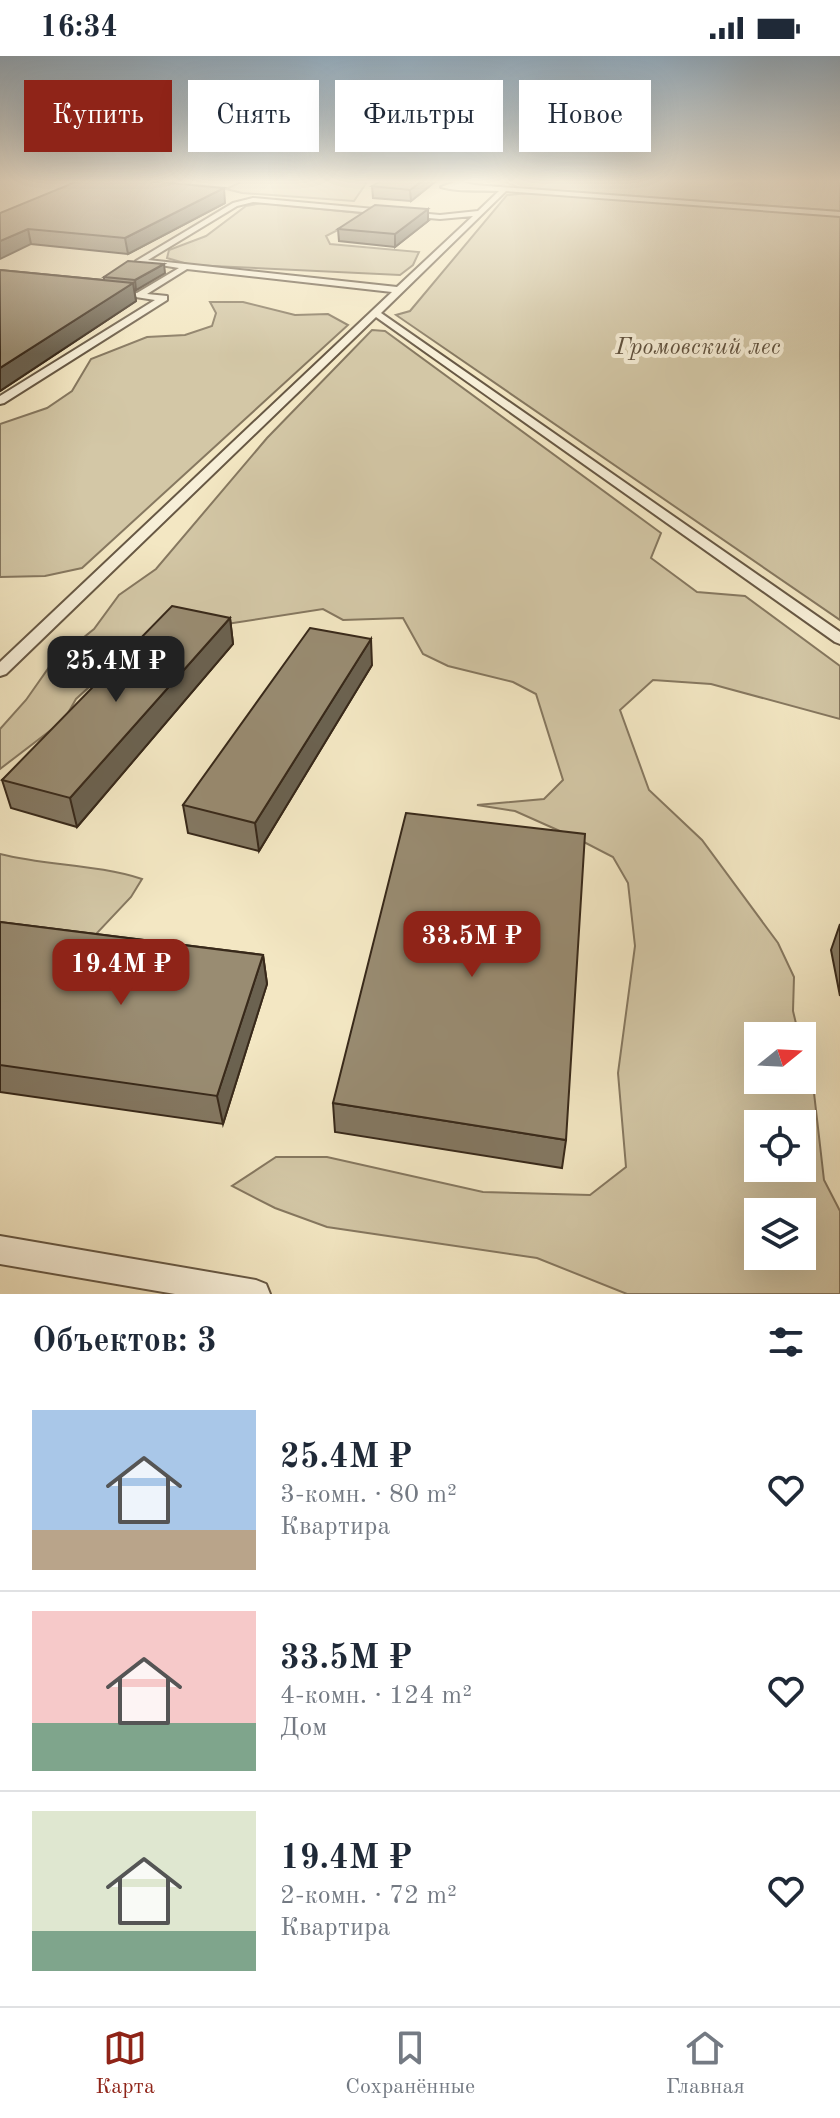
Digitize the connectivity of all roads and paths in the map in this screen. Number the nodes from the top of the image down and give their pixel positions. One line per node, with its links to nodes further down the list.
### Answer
1 (177, 239): 3 (lane)
2 (452, 239): 4 (lane)
3 (184, 268): 4 (lane); 6 (lane)
4 (398, 290): 7 (lane)
5 (108, 292): 6 (lane)
6 (139, 295): 8 (lane)
7 (374, 312): 9 (lane); 10 (lane)
8 (0, 401)
9 (840, 639)
10 (0, 671)
11 (0, 1250): 12 (lane)
12 (256, 1294)

